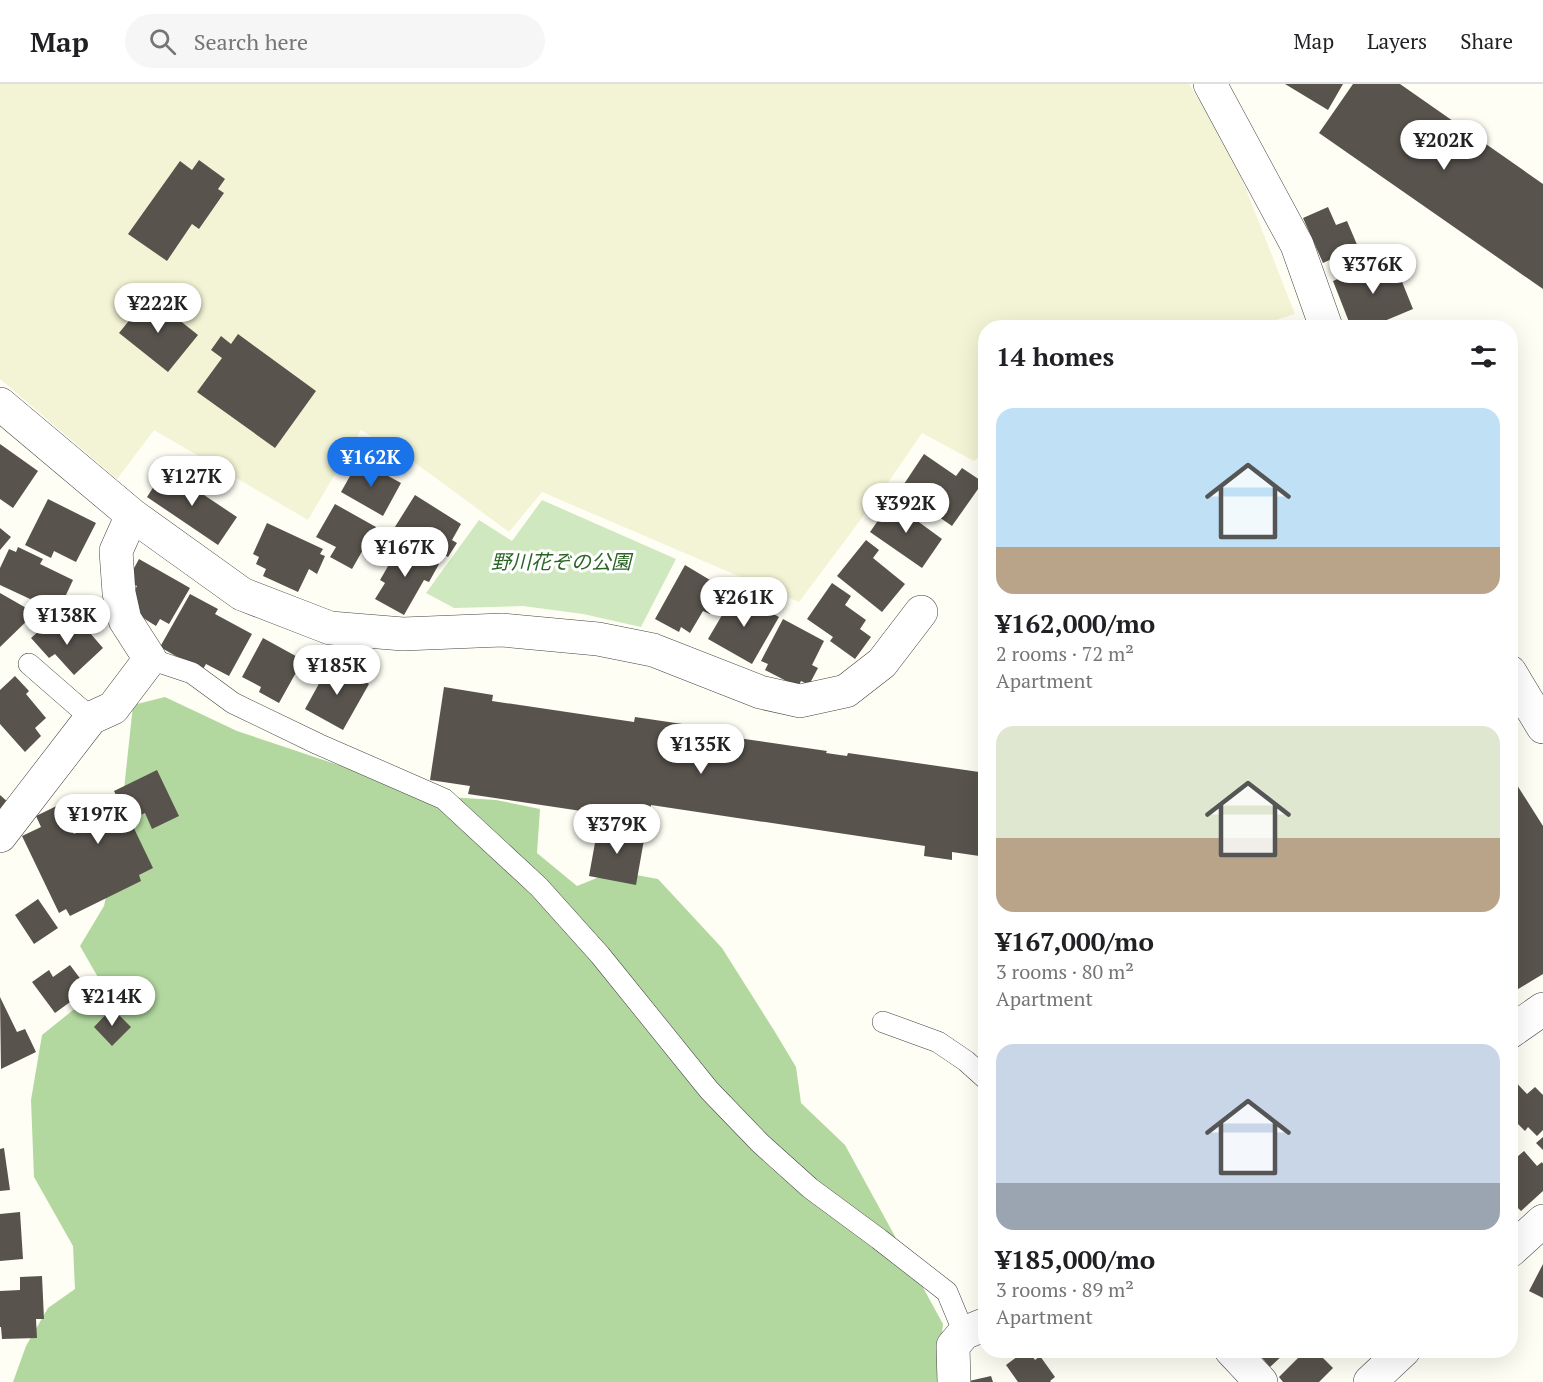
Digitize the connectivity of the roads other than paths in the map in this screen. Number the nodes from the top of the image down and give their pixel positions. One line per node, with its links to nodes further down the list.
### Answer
1 (1210, 84): 2 (street)
2 (1324, 320)
3 (0, 404): 4 (street)
4 (132, 515): 5 (street); 6 (street)
5 (921, 612)
6 (150, 659): 9 (street); 18 (lane)
7 (29, 664): 9 (lane)
8 (1518, 685): 10 (street)
9 (91, 718): 11 (street)
10 (1543, 727)
11 (0, 836)
12 (1543, 1009): 14 (street)
13 (883, 1022): 15 (lane)
14 (1518, 1026)
15 (978, 1072)
16 (1543, 1221): 17 (street)
17 (1518, 1244)
18 (975, 1328): 21 (street)
19 (1238, 1358): 22 (street)
20 (1396, 1358): 23 (street)
21 (954, 1382)
22 (1261, 1382)
23 (1370, 1382)

